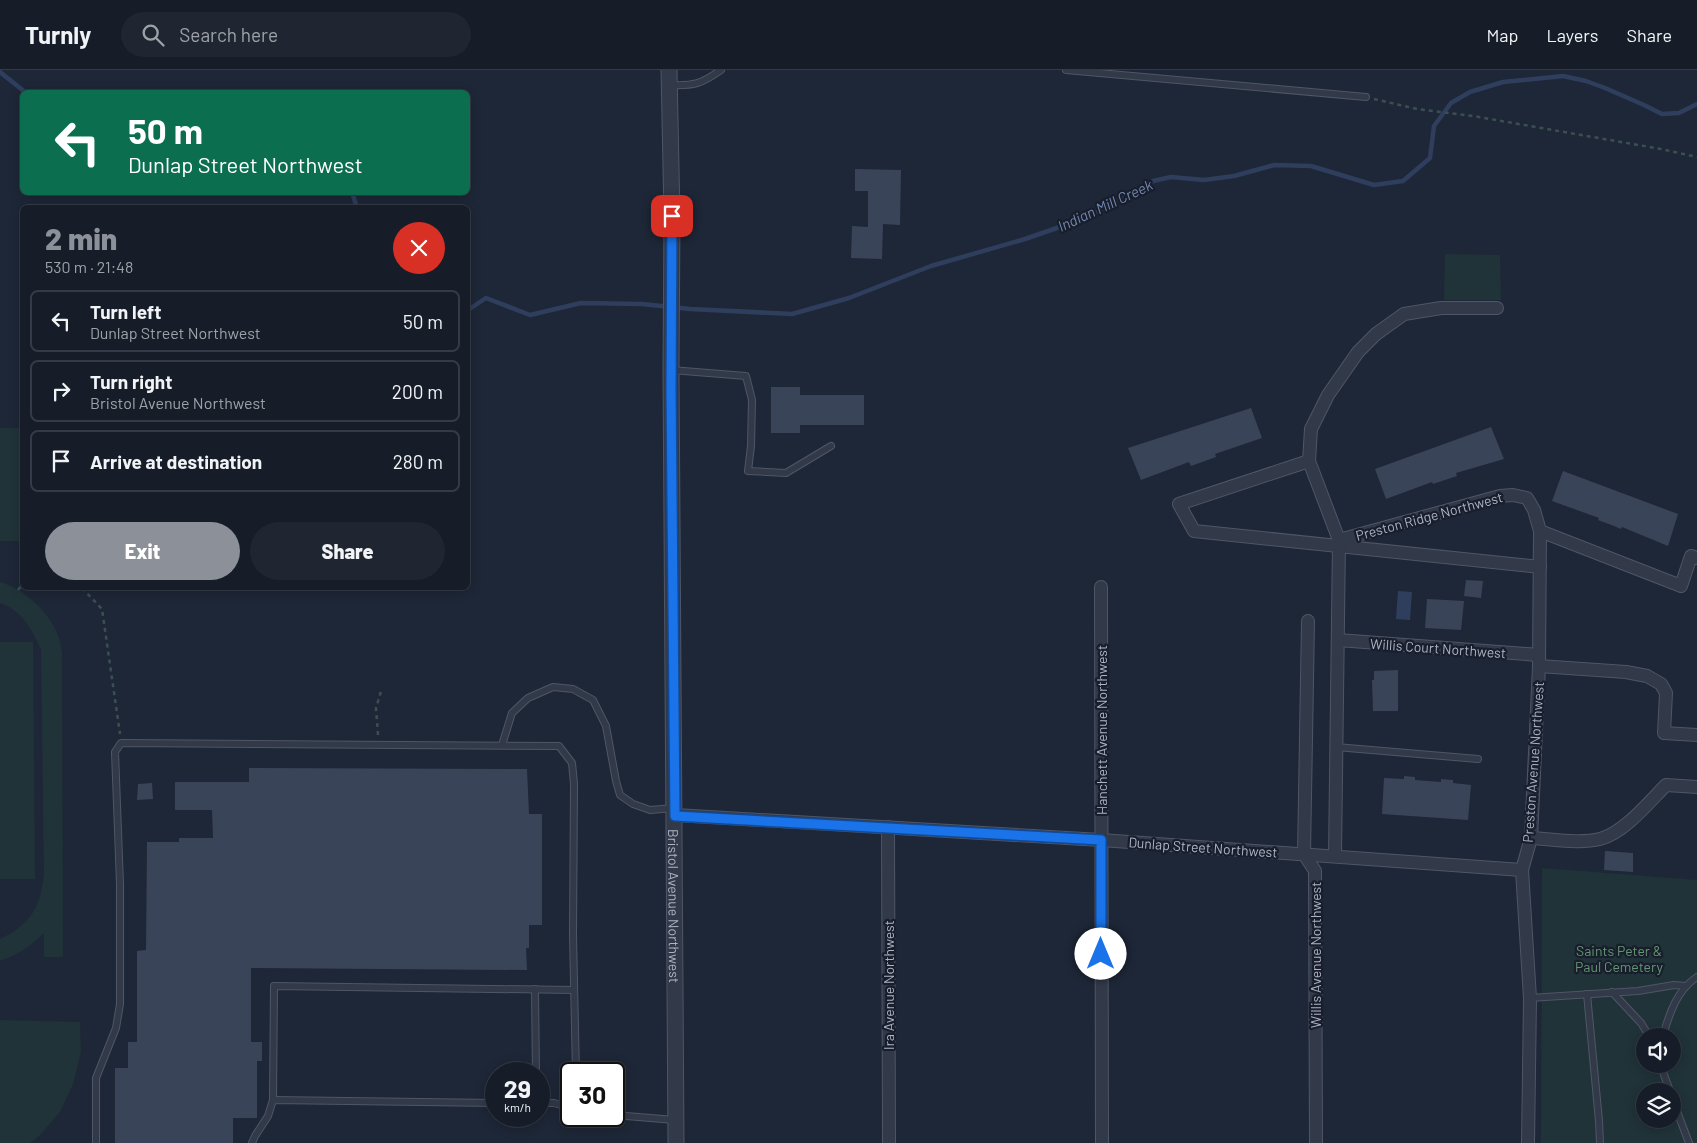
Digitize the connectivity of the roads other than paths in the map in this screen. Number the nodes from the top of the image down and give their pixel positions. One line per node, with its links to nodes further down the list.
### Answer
1 (721, 70): 3 (lane)
2 (1066, 70): 4 (lane)
3 (669, 78): 6 (street, Bristol Avenue Northwest)
4 (1366, 97)
5 (1497, 308): 8 (street)
6 (671, 370): 7 (lane); 22 (street, Bristol Avenue Northwest)
7 (831, 446)
8 (1309, 461): 10 (street, Preston Ridge Northwest); 10 (street)
9 (1540, 531): 10 (street, Preston Ridge Northwest); 11 (street); 12 (street, Preston Avenue Northwest)
10 (1339, 543): 12 (street); 15 (street)
11 (1697, 558)
12 (1540, 567): 16 (street, Preston Avenue Northwest)
13 (1101, 586): 25 (street, Hanchett Avenue Northwest)
14 (1308, 621): 26 (street, Willis Avenue Northwest)
15 (1338, 640): 16 (street, Willis Court Northwest); 19 (street)
16 (1539, 660): 17 (street, Willis Court Northwest); 24 (street, Preston Avenue Northwest)
17 (1697, 736)
18 (502, 745): 22 (lane); 32 (lane); 45 (lane)
19 (1336, 747): 20 (lane); 27 (street)
20 (1478, 759)
21 (1697, 787): 24 (street)
22 (675, 812): 23 (street, Dunlap Street Northwest); 43 (street, Bristol Avenue Northwest)
23 (888, 827): 25 (street, Dunlap Street Northwest); 48 (street, Ira Avenue Northwest)
24 (1531, 838): 28 (street, Preston Avenue Northwest)
25 (1101, 840): 26 (street, Dunlap Street Northwest); 49 (street, Hanchett Avenue Northwest)
26 (1304, 854): 27 (street, Dunlap Street Northwest); 50 (street, Willis Avenue Northwest)
27 (1335, 856): 28 (street, Dunlap Street Northwest)
28 (1522, 870): 35 (street, Preston Avenue Northwest)
29 (1697, 977): 30 (lane)
30 (1686, 986): 33 (lane); 37 (lane)
31 (535, 989): 32 (lane); 38 (lane); 40 (lane)
32 (574, 990): 39 (lane)
33 (1612, 992): 34 (lane); 36 (lane)
34 (1587, 994): 35 (lane); 52 (lane)
35 (1530, 998): 51 (street, Preston Avenue Northwest)
36 (1644, 1028)
37 (1666, 1028)
38 (536, 1062)
39 (576, 1062)
40 (273, 1100): 41 (lane); 46 (lane)
41 (485, 1103)
42 (625, 1116): 43 (lane)
43 (676, 1120): 47 (street, Bristol Avenue Northwest)
44 (1681, 1122): 53 (lane)
45 (96, 1143)
46 (252, 1143)
47 (676, 1143)
48 (889, 1143)
49 (1102, 1143)
50 (1316, 1143)
51 (1528, 1143)
52 (1600, 1143)
53 (1689, 1143)

